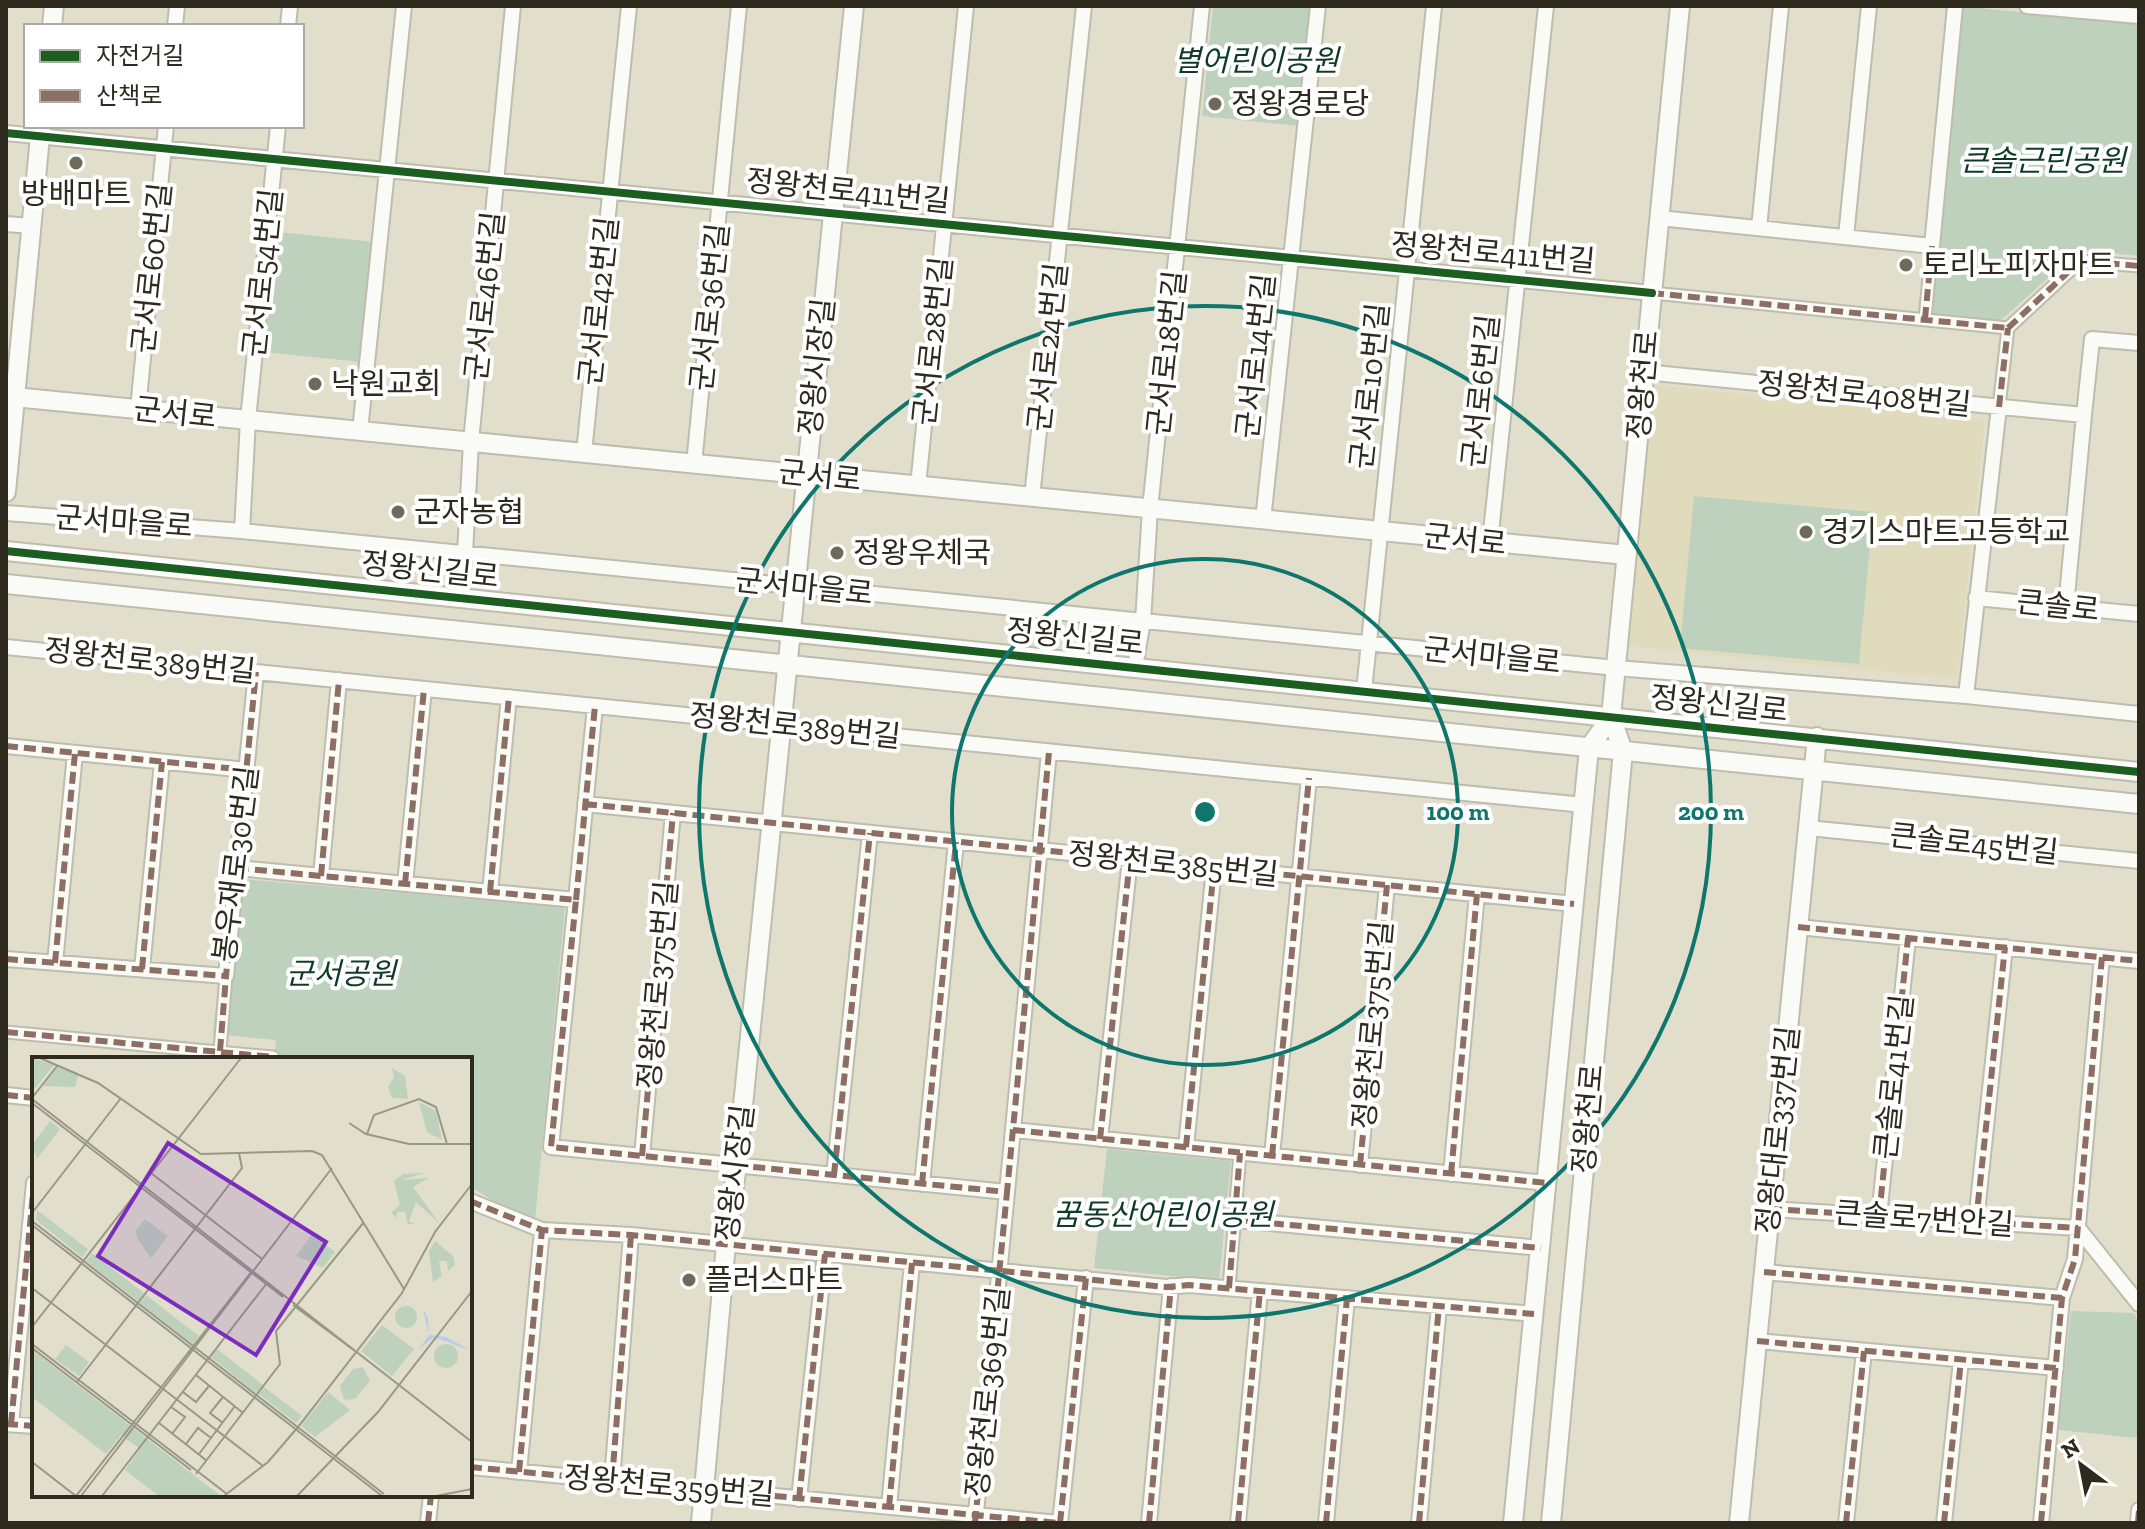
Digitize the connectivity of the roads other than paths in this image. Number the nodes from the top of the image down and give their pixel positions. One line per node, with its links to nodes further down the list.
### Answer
1 (404, 6): 24 (street)
2 (513, 6): 25 (street, 군서로46번길)
3 (629, 6): 26 (street, 군서로42번길)
4 (739, 6): 27 (street, 군서로36번길)
5 (854, 6): 28 (street, 정왕시장길)
6 (966, 6): 31 (street, 군서로28번길)
7 (1084, 6): 34 (street, 군서로24번길)
8 (1202, 6): 37 (street, 군서로18번길)
9 (1318, 6): 38 (street, 군서로14번길)
10 (1434, 6): 40 (street, 군서로10번길)
11 (1546, 6): 41 (street, 군서로6번길)
12 (1680, 6): 29 (street, 정왕천로)
13 (1781, 6): 33 (street)
14 (1869, 6): 35 (street)
15 (1955, 6): 36 (street)
16 (2027, 6): 17 (street)
17 (2139, 16)
18 (166, 128): 22 (street, 군서로60번길)
19 (278, 128): 23 (street, 군서로54번길)
20 (41, 131): 21 (street, 정왕천로411번길); 22 (street, 정왕천로411번길); 32 (street)
21 (6, 133)
22 (164, 149): 23 (street, 정왕천로411번길); 49 (street, 군서로60번길)
23 (274, 159): 24 (street, 정왕천로411번길); 51 (street, 군서로54번길)
24 (387, 170): 25 (street, 정왕천로411번길); 52 (street)
25 (497, 181): 26 (street, 정왕천로411번길); 53 (street, 군서로46번길)
26 (610, 192): 27 (street, 정왕천로411번길); 54 (street, 군서로42번길)
27 (720, 203): 28 (street, 정왕천로411번길); 55 (street, 군서로36번길)
28 (833, 214): 31 (street, 정왕천로411번길); 56 (street, 정왕시장길)
29 (1659, 218): 33 (street); 42 (street, 정왕천로)
30 (6, 224): 32 (street)
31 (944, 224): 34 (street, 정왕천로411번길); 57 (street, 군서로28번길)
32 (31, 226): 47 (street)
33 (1759, 228): 35 (street)
34 (1060, 236): 37 (street, 정왕천로411번길); 59 (street, 군서로24번길)
35 (1846, 237): 36 (street)
36 (1932, 246): 43 (street)
37 (1178, 247): 38 (street, 정왕천로411번길); 60 (street, 군서로18번길)
38 (1290, 258): 40 (street, 정왕천로411번길); 62 (street, 군서로14번길)
39 (2139, 266): 44 (street)
40 (1406, 269): 41 (street, 정왕천로411번길); 64 (street, 군서로10번길)
41 (1517, 280): 42 (street, 정왕천로411번길); 65 (street, 군서로6번길)
42 (1652, 293): 43 (street); 46 (street, 정왕천로)
43 (1925, 319): 44 (street)
44 (2008, 328): 48 (street)
45 (2139, 343): 50 (street)
46 (1644, 372): 48 (street, 정왕천로408번길); 68 (street, 정왕천로)
47 (10, 397): 49 (street, 군서로); 58 (street)
48 (1999, 407): 50 (street, 정왕천로408번길); 72 (street)
49 (138, 409): 51 (street, 군서로)
50 (2084, 415): 73 (street)
51 (248, 420): 52 (street, 군서로); 63 (street)
52 (360, 431): 53 (street, 군서로)
53 (471, 442): 54 (street, 군서로); 67 (street)
54 (584, 453): 55 (street, 군서로)
55 (694, 464): 56 (street, 군서로)
56 (807, 475): 57 (street, 군서로); 70 (street, 정왕시장길)
57 (918, 486): 59 (street, 군서로)
58 (6, 492)
59 (1032, 497): 60 (street, 군서로)
60 (1150, 509): 62 (street, 군서로); 75 (street)
61 (6, 513): 63 (street, 군서마을로)
62 (1263, 520): 64 (street, 군서로)
63 (242, 531): 67 (street, 군서마을로)
64 (1380, 531): 65 (street, 군서로); 77 (street)
65 (1490, 542): 68 (street, 군서로)
66 (6, 551): 71 (street, 정왕신길로)
67 (465, 554): 70 (street, 군서마을로); 71 (street)
68 (1626, 555): 81 (street, 정왕천로)
69 (6, 584): 79 (street, 정왕신길로)
70 (795, 586): 75 (street, 군서마을로); 76 (street, 정왕시장길)
71 (456, 597): 76 (street, 정왕신길로)
72 (1976, 598): 73 (street, 큰솔로); 86 (street)
73 (2066, 607): 74 (street, 큰솔로)
74 (2139, 614)
75 (1143, 621): 77 (street, 군서마을로); 80 (street)
76 (791, 631): 79 (street, 정왕시장길); 80 (street, 정왕신길로)
77 (1369, 644): 81 (street, 군서마을로); 85 (street)
78 (6, 647): 82 (street, 정왕천로389번길)
79 (787, 664): 91 (street, 정왕시장길); 94 (street, 정왕신길로)
80 (1135, 667): 85 (street, 정왕신길로)
81 (1616, 668): 86 (street, 군서마을로); 90 (street, 정왕천로)
82 (256, 672): 83 (street, 정왕천로389번길); 99 (street, 봉우재로30번길)
83 (339, 680): 84 (street, 정왕천로389번길); 116 (street)
84 (424, 689): 87 (street, 정왕천로389번길); 118 (street)
85 (1364, 691): 90 (street, 정왕신길로)
86 (1966, 696): 89 (street, 군서마을로)
87 (509, 697): 88 (street, 정왕천로389번길); 120 (street)
88 (595, 706): 91 (street, 정왕천로389번길); 103 (street)
89 (2139, 714)
90 (1611, 717): 92 (street, 정왕신길로); 94 (street, 정왕천로); 95 (street, 정왕천로)
91 (781, 725): 96 (street, 정왕천로389번길); 107 (street, 정왕시장길)
92 (1817, 737): 100 (street, 정왕대로337번길); 101 (street, 정왕신길로)
93 (6, 746): 97 (street)
94 (1589, 748): 95 (street, 정왕신길로); 105 (street, 정왕천로)
95 (1623, 751): 100 (street, 정왕신길로); 198 (street, 정왕천로)
96 (1049, 752): 102 (street, 정왕천로389번길); 111 (street)
97 (75, 753): 98 (street); 130 (street)
98 (162, 762): 99 (street); 131 (street)
99 (247, 770): 114 (street, 봉우재로30번길)
100 (1814, 770): 104 (street, 정왕신길로); 108 (street, 정왕대로337번길)
101 (2139, 772)
102 (1309, 778): 105 (street, 정왕천로389번길); 117 (street)
103 (585, 804): 106 (street); 122 (street)
104 (2139, 804)
105 (1584, 805): 123 (street, 정왕천로)
106 (673, 813): 107 (street); 142 (street, 정왕천로375번길)
107 (771, 823): 109 (street, 정왕천로385번길); 144 (street, 정왕시장길)
108 (1808, 828): 113 (street, 큰솔로45번길); 124 (street, 정왕대로337번길)
109 (870, 833): 110 (street, 정왕천로385번길); 147 (street)
110 (956, 842): 111 (street, 정왕천로385번길); 149 (street)
111 (1039, 850): 112 (street, 정왕천로385번길); 138 (street)
112 (1130, 859): 115 (street, 정왕천로385번길); 139 (street)
113 (2139, 861)
114 (237, 868): 116 (street); 132 (street, 봉우재로30번길)
115 (1214, 868): 117 (street, 정왕천로385번길); 140 (street)
116 (321, 876): 118 (street)
117 (1299, 876): 119 (street, 정왕천로385번길); 143 (street)
118 (405, 884): 120 (street)
119 (1387, 885): 121 (street, 정왕천로385번길); 145 (street, 정왕천로375번길)
120 (490, 892): 122 (street)
121 (1477, 894): 123 (street, 정왕천로385번길); 146 (street)
122 (576, 900): 142 (street)
123 (1574, 904): 148 (street, 정왕천로)
124 (1798, 927): 125 (street); 153 (street, 정왕대로337번길)
125 (1908, 938): 126 (street); 154 (street, 큰솔로41번길)
126 (2005, 947): 127 (street); 156 (street)
127 (2102, 957): 129 (street); 157 (street)
128 (6, 959): 130 (street, 봉우재로30번길)
129 (2139, 961)
130 (55, 963): 131 (street, 봉우재로30번길)
131 (142, 969): 132 (street, 봉우재로30번길)
132 (226, 976): 134 (street)
133 (6, 1032): 134 (street)
134 (220, 1051): 135 (street)
135 (273, 1057)
136 (6, 1095): 137 (street)
137 (32, 1098)
138 (1013, 1130): 139 (street, 정왕천로375번길); 150 (street)
139 (1100, 1139): 140 (street, 정왕천로375번길)
140 (1186, 1147): 141 (street, 정왕천로375번길)
141 (1240, 1153): 143 (street, 정왕천로375번길); 155 (street)
142 (642, 1156): 144 (street)
143 (1272, 1156): 145 (street, 정왕천로375번길)
144 (737, 1165): 147 (street); 160 (street, 정왕시장길)
145 (1360, 1165): 146 (street, 정왕천로375번길)
146 (1451, 1174): 148 (street, 정왕천로375번길)
147 (834, 1175): 149 (street)
148 (1547, 1183): 161 (street, 정왕천로)
149 (922, 1184): 150 (street)
150 (1007, 1192): 164 (street)
151 (32, 1202): 179 (street)
152 (472, 1202): 158 (street, 정왕천로369번길)
153 (1770, 1209): 154 (street, 큰솔로7번안길); 165 (street, 정왕대로337번길)
154 (1879, 1216): 156 (street, 큰솔로7번안길)
155 (1236, 1220): 161 (street); 168 (street)
156 (1976, 1222): 157 (street, 큰솔로7번안길)
157 (2078, 1228): 171 (street); 172 (street)
158 (542, 1230): 159 (street, 정왕천로369번길); 182 (street)
159 (631, 1235): 160 (street, 정왕천로369번길); 183 (street)
160 (726, 1244): 162 (street, 정왕천로369번길); 184 (street, 정왕시장길)
161 (1541, 1248): 174 (street, 정왕천로)
162 (825, 1254): 163 (street, 정왕천로369번길); 186 (street)
163 (912, 1263): 164 (street, 정왕천로369번길); 187 (street)
164 (1000, 1269): 166 (street, 정왕천로369번길); 189 (street, 정왕천로369번길)
165 (1764, 1272): 171 (street); 175 (street, 정왕대로337번길)
166 (1086, 1278): 167 (street, 정왕천로369번길); 192 (street)
167 (1171, 1286): 168 (street, 정왕천로369번길); 193 (street)
168 (1229, 1288): 169 (street, 정왕천로369번길)
169 (1260, 1291): 170 (street, 정왕천로369번길); 194 (street)
170 (1347, 1298): 173 (street, 정왕천로369번길); 195 (street)
171 (2062, 1298): 178 (street)
172 (2139, 1304)
173 (1439, 1306): 174 (street, 정왕천로369번길); 196 (street)
174 (1534, 1314): 197 (street, 정왕천로)
175 (1757, 1341): 176 (street); 199 (street, 정왕대로337번길)
176 (1864, 1351): 177 (street); 200 (street)
177 (1961, 1360): 178 (street); 201 (street)
178 (2056, 1368): 202 (street)
179 (8, 1424): 180 (street)
180 (32, 1426)
181 (472, 1467): 182 (street, 정왕천로359번길)
182 (519, 1472): 183 (street, 정왕천로359번길)
183 (612, 1481): 184 (street, 정왕천로359번길)
184 (704, 1490): 186 (street, 정왕천로359번길); 191 (street, 정왕시장길)
185 (431, 1497): 190 (street)
186 (799, 1499): 187 (street, 정왕천로359번길)
187 (889, 1507): 189 (street, 정왕천로359번길)
188 (2139, 1510): 203 (street)
189 (976, 1519): 192 (street, 정왕천로359번길)
190 (428, 1523)
191 (701, 1523)
192 (1060, 1523)
193 (1149, 1523)
194 (1238, 1523)
195 (1326, 1523)
196 (1419, 1523)
197 (1513, 1523)
198 (1551, 1523)
199 (1739, 1523)
200 (1846, 1523)
201 (1944, 1523)
202 (2041, 1523)
203 (2138, 1523)

